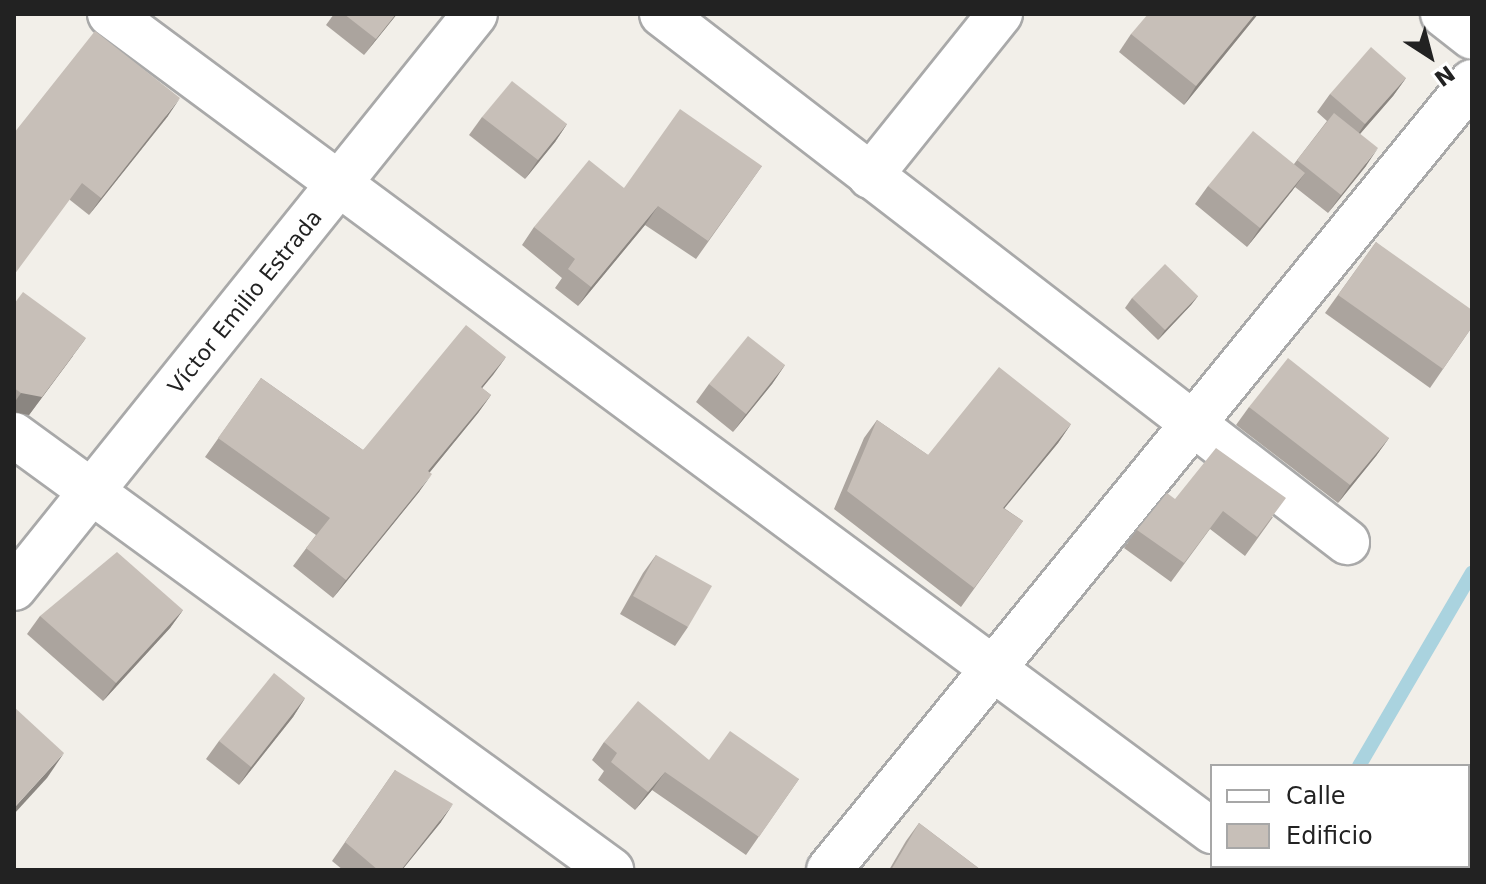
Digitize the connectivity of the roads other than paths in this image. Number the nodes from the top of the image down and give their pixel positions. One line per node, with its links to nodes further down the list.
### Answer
1 (110, 14): 9 (street)
2 (475, 14): 9 (street, Víctor Emilio Estrada)
3 (662, 14): 8 (street)
4 (1000, 14): 8 (street)
5 (1443, 14): 6 (street)
6 (1472, 37)
7 (1472, 82): 10 (street)
8 (870, 176): 10 (street)
9 (340, 183): 12 (street, Víctor Emilio Estrada); 15 (street)
10 (1194, 424): 13 (street); 15 (street)
11 (14, 435): 12 (street)
12 (93, 492): 14 (street, Víctor Emilio Estrada); 17 (street)
13 (1347, 542)
14 (14, 588)
15 (992, 670): 16 (street); 18 (street)
16 (1210, 830)
17 (611, 870)
18 (829, 870)

